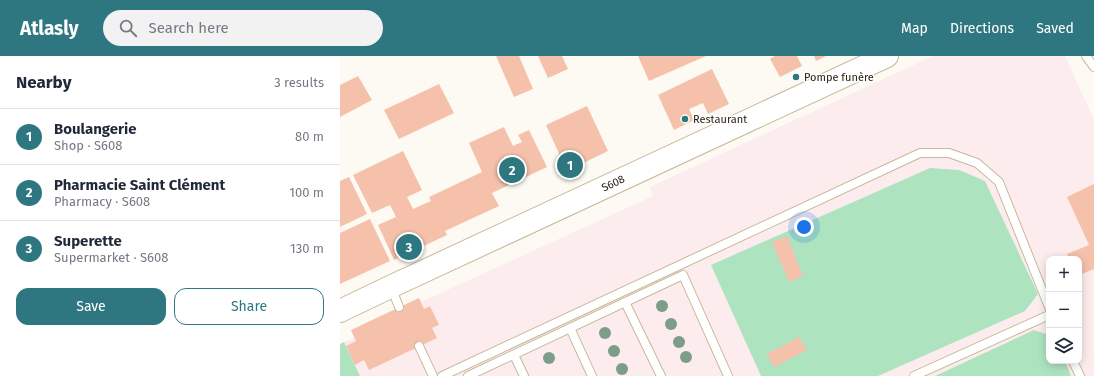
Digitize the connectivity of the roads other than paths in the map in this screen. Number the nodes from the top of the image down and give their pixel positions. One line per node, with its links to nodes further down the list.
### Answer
1 (887, 56): 4 (street, S608)
2 (1086, 56): 3 (lane)
3 (1094, 67)
4 (390, 287): 7 (lane); 8 (street, S608)
5 (1046, 300): 15 (lane)
6 (625, 302): 10 (lane); 19 (lane); 20 (lane)
7 (399, 307)
8 (340, 311)
9 (1046, 316): 21 (lane)
10 (570, 328): 12 (lane); 18 (lane)
11 (419, 346): 14 (lane)
12 (514, 355): 16 (lane); 17 (lane)
13 (1074, 364): 22 (lane)
14 (433, 376)
15 (442, 376)
16 (468, 376)
17 (524, 376)
18 (592, 376)
19 (661, 376)
20 (728, 376)
21 (914, 376)
22 (1080, 376)

